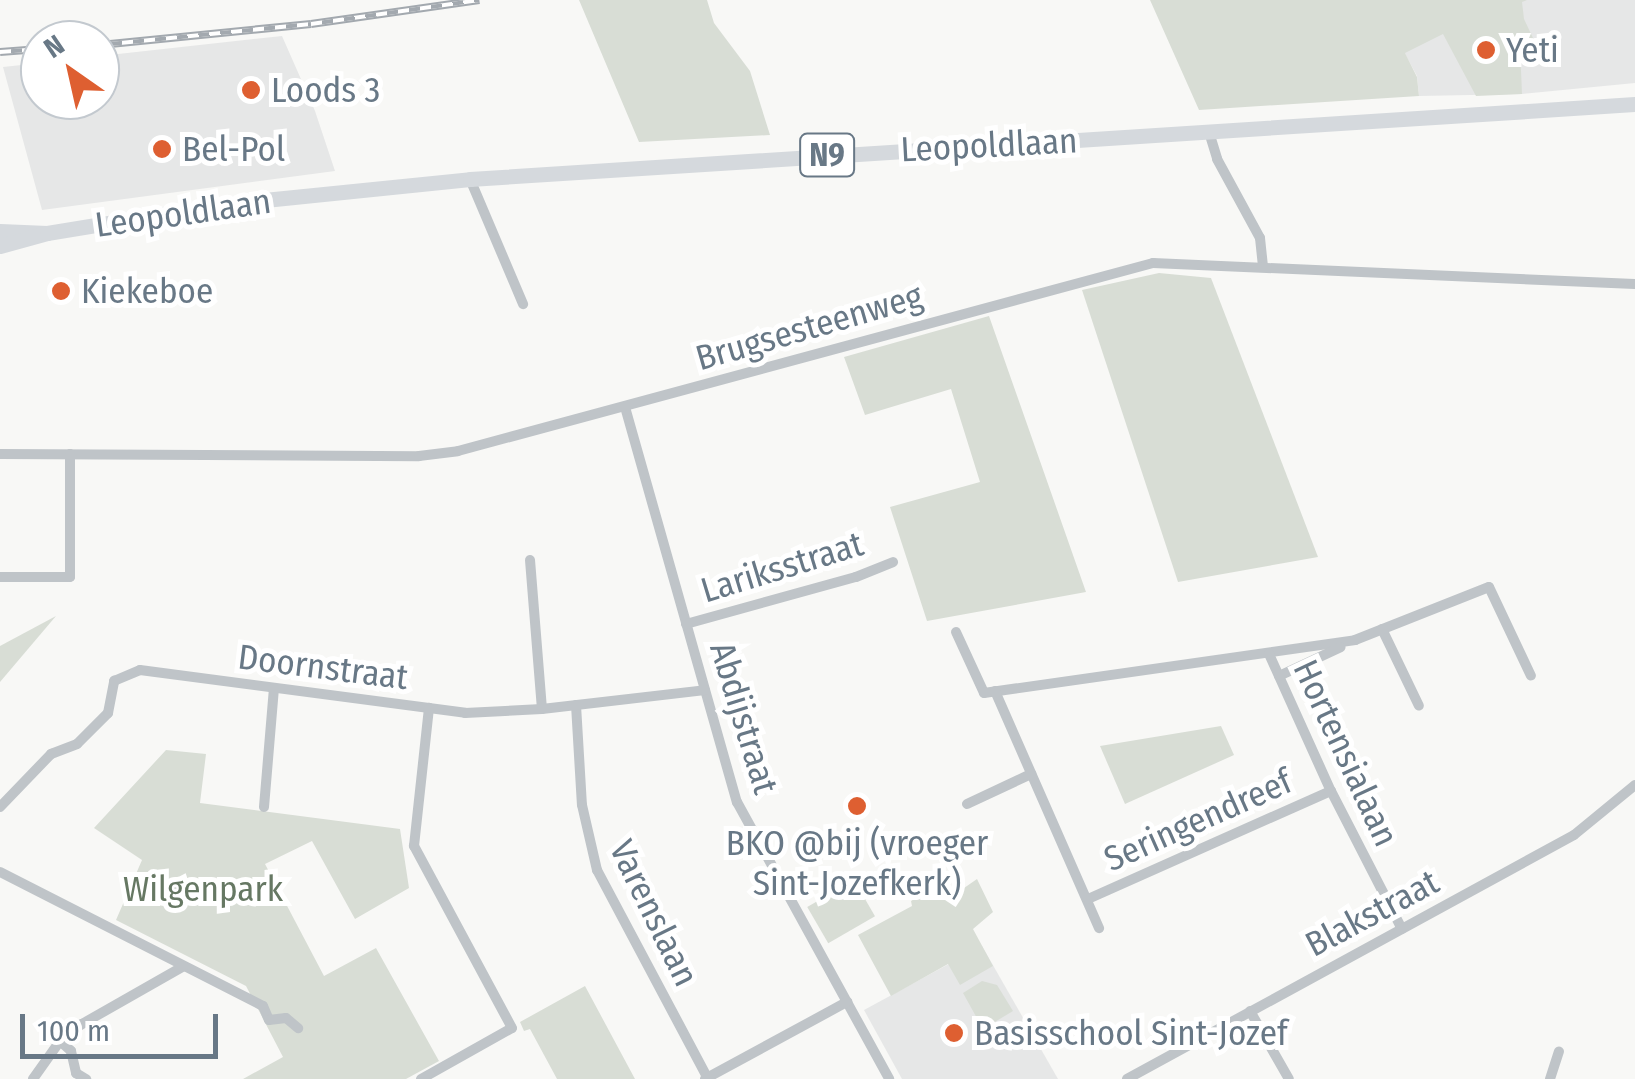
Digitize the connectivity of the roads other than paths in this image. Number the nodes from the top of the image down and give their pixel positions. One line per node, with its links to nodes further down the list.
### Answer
1 (1635, 104): 2 (main road, Leopoldlaan / N9)
2 (1209, 132): 3 (main road, Leopoldlaan / N9); 7 (street)
3 (470, 179): 5 (main road, Leopoldlaan / N9); 9 (street)
4 (0, 230): 5 (main road, Leopoldlaan / N9)
5 (47, 233): 6 (main road, Leopoldlaan / N9)
6 (0, 246)
7 (1263, 265): 8 (street, Brugsesteenweg); 10 (street, Brugsesteenweg)
8 (1635, 284)
9 (524, 304)
10 (625, 407): 12 (street, Brugsesteenweg); 16 (street, Abdijstraat)
11 (0, 454): 12 (street, Brugsesteenweg)
12 (70, 454): 15 (street)
13 (530, 560): 29 (street)
14 (893, 562): 16 (street, Lariksstraat)
15 (0, 577)
16 (686, 624): 24 (street, Abdijstraat)
17 (1382, 629): 19 (street); 22 (street); 27 (street)
18 (956, 632): 25 (street)
19 (1356, 640): 20 (street); 21 (street)
20 (1269, 654): 21 (street, Hortensialaan); 25 (street)
21 (1280, 676): 32 (street, Hortensialaan)
22 (1531, 676)
23 (274, 688): 28 (street, Doornstraat); 34 (street); 35 (street, Doornstraat)
24 (705, 690): 26 (street, Doornstraat); 41 (street, Abdijstraat)
25 (996, 691): 30 (street)
26 (576, 704): 29 (street, Doornstraat); 46 (street, Varenslaan)
27 (1419, 706)
28 (429, 708): 29 (street, Doornstraat); 49 (street)
29 (542, 710)
30 (1031, 774): 33 (street); 37 (street)
31 (1635, 786): 39 (street, Blakstraat)
32 (1330, 791): 37 (street, Seringendreef); 39 (street, Hortensialaan)
33 (967, 804)
34 (264, 807)
35 (0, 808)
36 (0, 872): 40 (street)
37 (1088, 898): 38 (street)
38 (1100, 928)
39 (1402, 929): 42 (street, Blakstraat)
40 (184, 966): 43 (street); 44 (street)
41 (846, 1002): 46 (street); 50 (street, Abdijstraat)
42 (1250, 1011): 51 (street, Blakstraat); 52 (street)
43 (298, 1028)
44 (60, 1041): 47 (street); 48 (street)
45 (1559, 1052): 53 (street)
46 (707, 1078)
47 (34, 1079)
48 (86, 1079)
49 (421, 1079)
50 (888, 1079)
51 (1127, 1079)
52 (1289, 1079)
53 (1550, 1079)

